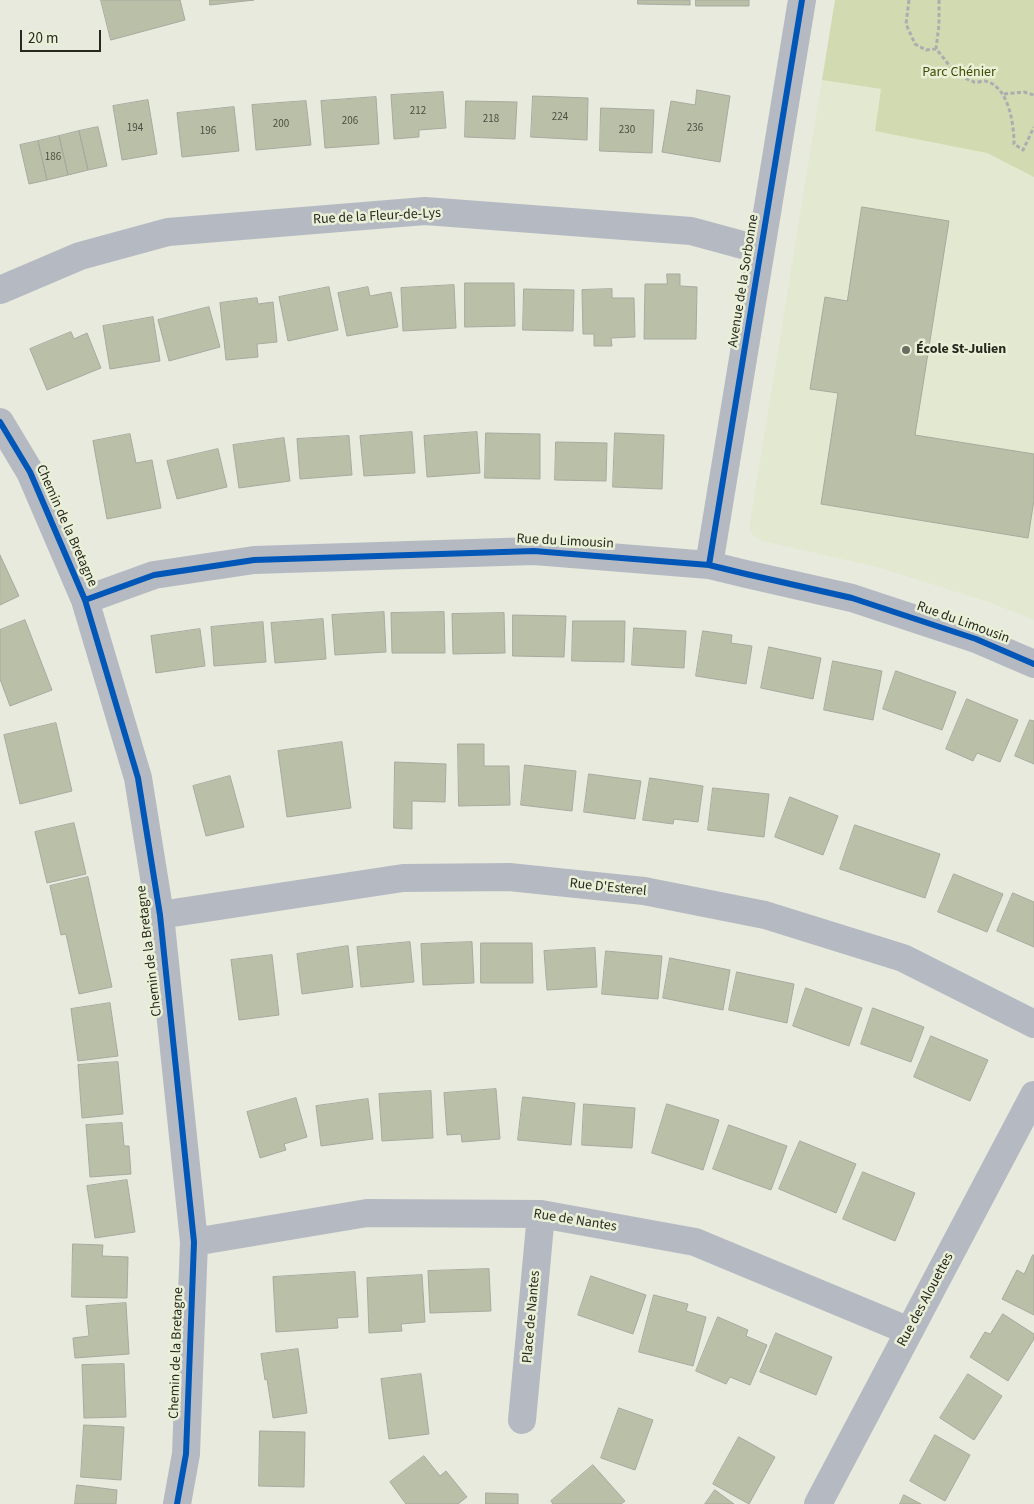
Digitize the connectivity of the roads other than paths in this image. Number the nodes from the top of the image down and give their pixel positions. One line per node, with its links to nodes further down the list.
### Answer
1 (802, 0): 2 (street, Avenue de la Sorbonne)
2 (761, 250): 3 (street, Rue de la Fleur-de-Lys); 5 (street, Avenue de la Sorbonne)
3 (0, 290)
4 (0, 422): 6 (street, Chemin de la Bretagne)
5 (709, 565): 6 (street, Rue du Limousin); 7 (street, Rue du Limousin)
6 (85, 600): 8 (street, Chemin de la Bretagne)
7 (1034, 664)
8 (160, 914): 9 (street, Rue D'Esterel); 12 (street, Chemin de la Bretagne)
9 (1034, 1024)
10 (1034, 1095): 13 (street, Rue des Alouettes)
11 (541, 1214): 12 (street, Rue de Nantes); 13 (street, Rue de Nantes); 14 (street, Place de Nantes)
12 (194, 1242): 15 (street, Chemin de la Bretagne)
13 (909, 1331): 16 (street, Rue des Alouettes)
14 (522, 1420)
15 (177, 1504)
16 (818, 1504)

